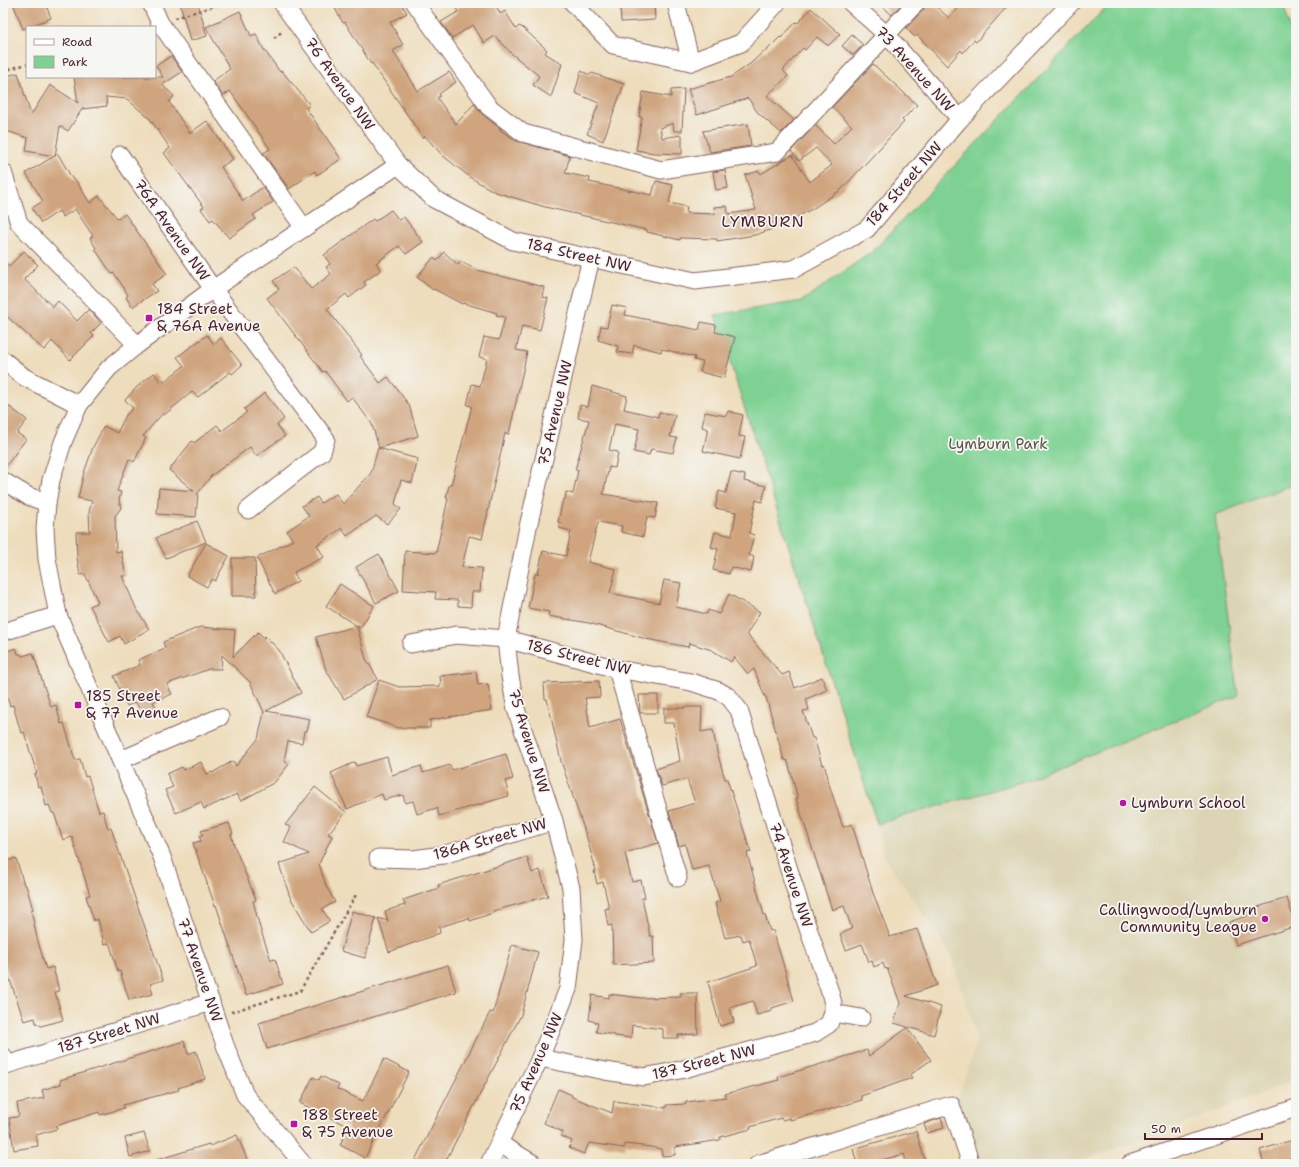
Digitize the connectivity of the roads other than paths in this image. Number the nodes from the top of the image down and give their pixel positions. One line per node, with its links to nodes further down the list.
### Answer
1 (151, 3): 16 (street)
2 (282, 3): 14 (street, 76 Avenue NW)
3 (415, 3): 10 (street)
4 (573, 3): 11 (street)
5 (676, 3): 11 (street)
6 (777, 3): 11 (street)
7 (851, 3): 10 (street, 73 Avenue NW)
8 (916, 3): 10 (street)
9 (1071, 3): 12 (street, 184 Street NW)
10 (887, 35): 12 (street, 73 Avenue NW)
11 (691, 62)
12 (960, 119): 17 (street, 184 Street NW)
13 (120, 155): 18 (street, 76A Avenue NW)
14 (398, 165): 16 (street); 17 (street, 184 Street NW)
15 (3, 172): 19 (street)
16 (304, 228): 18 (street)
17 (591, 258): 27 (street, 75 Avenue NW)
18 (213, 289): 19 (street); 24 (street, 76A Avenue NW)
19 (137, 345): 21 (street)
20 (3, 360): 21 (street)
21 (79, 405): 23 (street, 77 Avenue NW)
22 (3, 481): 23 (street)
23 (47, 503): 25 (street, 77 Avenue NW)
24 (248, 510)
25 (58, 615): 26 (street); 32 (street, 77 Avenue NW)
26 (3, 632)
27 (506, 638): 28 (street, 186 Street NW); 29 (street, 186 Street NW); 33 (street, 75 Avenue NW)
28 (411, 644)
29 (618, 669): 30 (street, 186 Street NW); 35 (street)
30 (739, 710): 37 (street, 74 Avenue NW)
31 (220, 717): 32 (street)
32 (121, 760): 36 (street, 77 Avenue NW)
33 (554, 821): 34 (street, 186A Street NW); 39 (street, 75 Avenue NW)
34 (378, 858)
35 (678, 878)
36 (211, 1002): 40 (street, 187 Street NW); 44 (street, 77 Avenue NW)
37 (833, 1013): 38 (street); 39 (street, 187 Street NW)
38 (861, 1018)
39 (540, 1058): 42 (street, 75 Avenue NW)
40 (5, 1060)
41 (1296, 1108): 43 (street)
42 (500, 1144): 45 (street, 75 Avenue NW); 46 (street)
43 (1160, 1160): 49 (street)
44 (303, 1164)
45 (489, 1164)
46 (534, 1164)
47 (758, 1164): 48 (street)
48 (971, 1164)
49 (1130, 1164)

